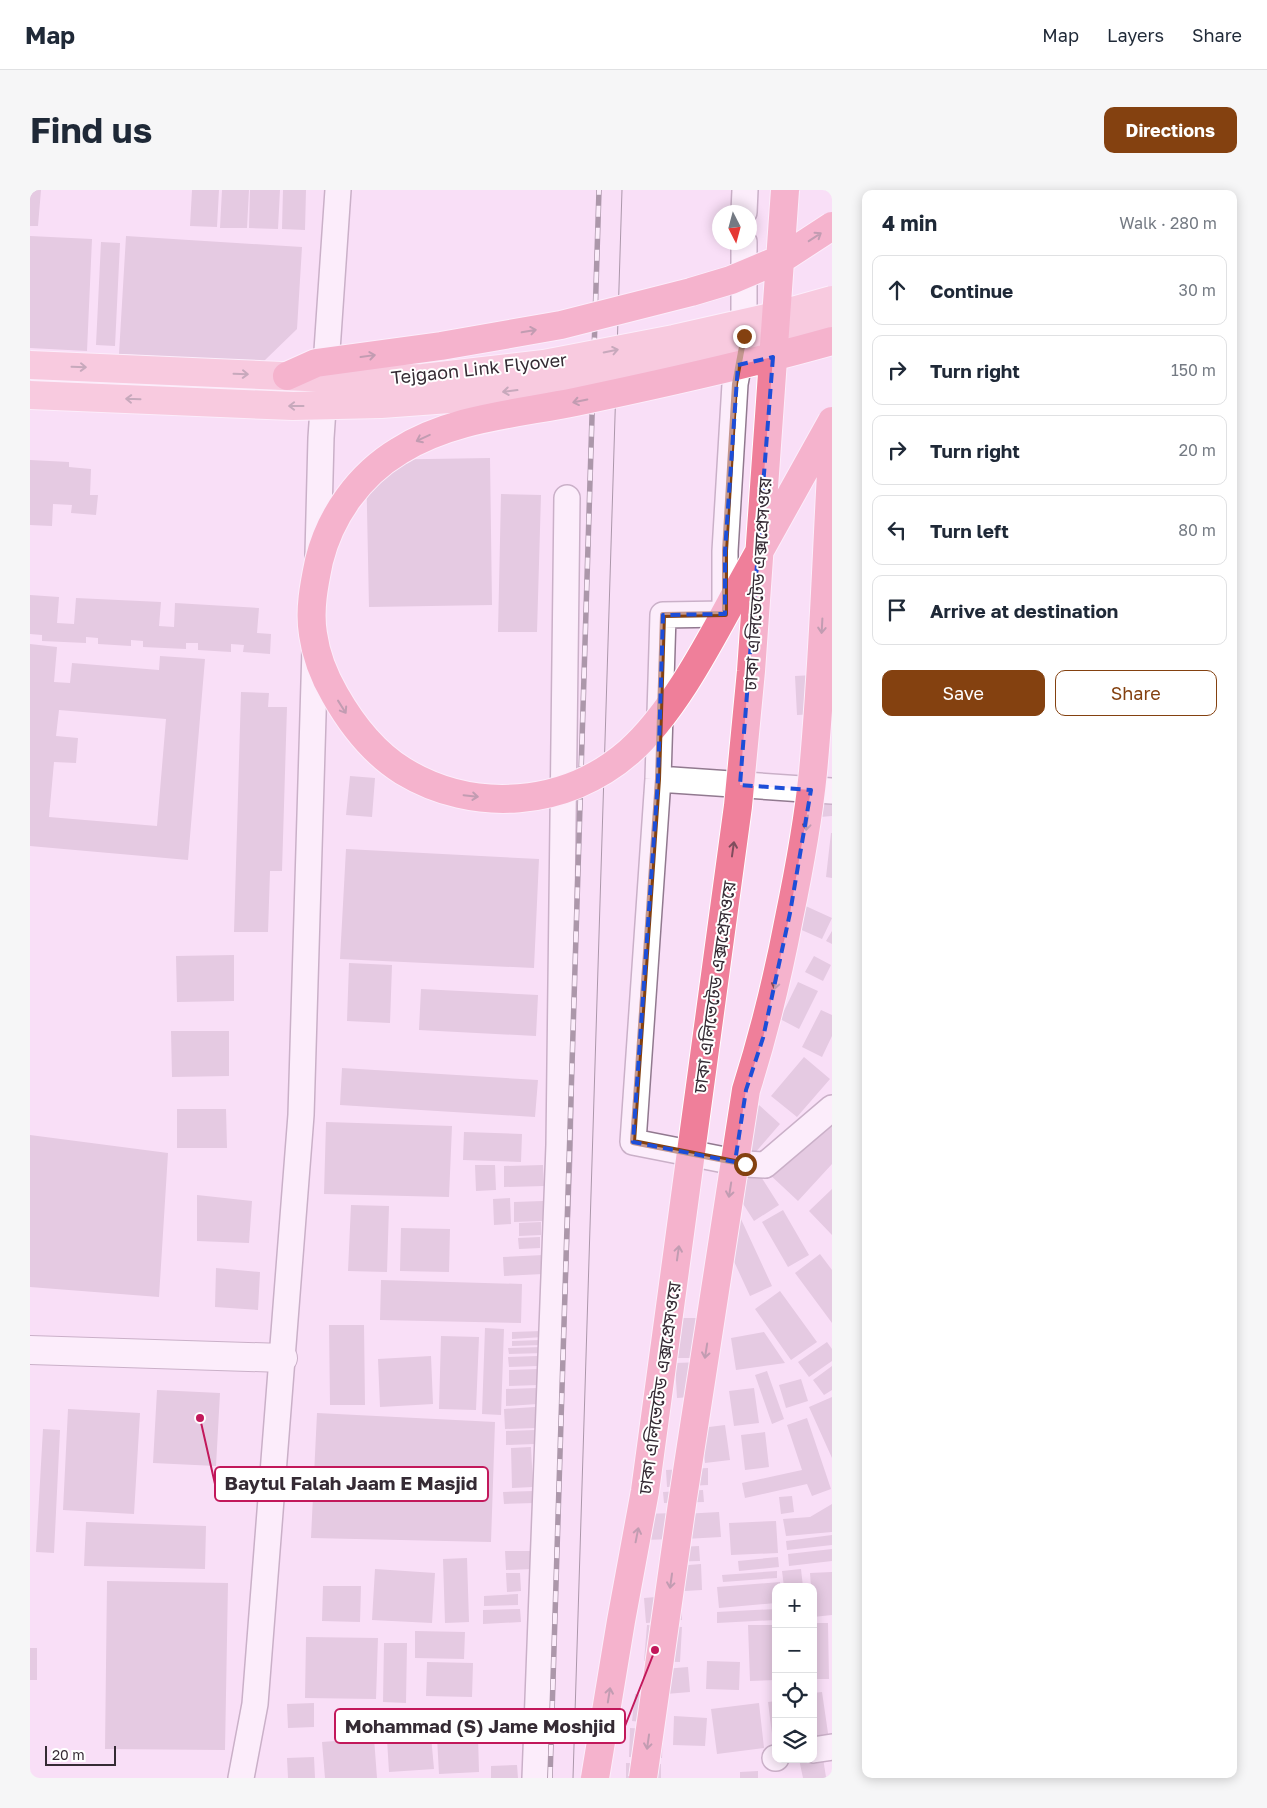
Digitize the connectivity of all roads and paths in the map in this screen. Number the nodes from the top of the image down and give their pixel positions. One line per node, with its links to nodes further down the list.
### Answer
1 (338, 190): 22 (street)
2 (745, 190): 4 (street)
3 (785, 190): 27 (highway, ঢাকা এলিভেটেড এক্সপ্রেসওয়ে, one-way to 3, bridge)
4 (744, 205)
5 (832, 226): 13 (highway, one-way to 5, bridge)
6 (744, 250): 10 (street)
7 (832, 300): 13 (main road, Tejgaon Link Flyover, one-way to 7, bridge)
8 (832, 314): 10 (street)
9 (832, 328): 14 (main road, Tejgaon Link Flyover, one-way to 14, bridge)
10 (744, 336): 18 (street)
11 (832, 341): 15 (highway, one-way to 15, bridge)
12 (30, 365): 13 (main road, Tejgaon Link Flyover, one-way to 13, bridge)
13 (287, 376)
14 (30, 395)
15 (832, 421)
16 (832, 455): 28 (highway, one-way to 28, bridge)
17 (567, 498): 26 (street)
18 (658, 779): 19 (street); 20 (street)
19 (832, 791)
20 (832, 1108)
21 (30, 1350): 22 (street)
22 (283, 1358): 25 (street)
23 (832, 1747): 24 (street)
24 (817, 1749)
25 (241, 1778)
26 (535, 1778)
27 (595, 1778)
28 (643, 1778)

